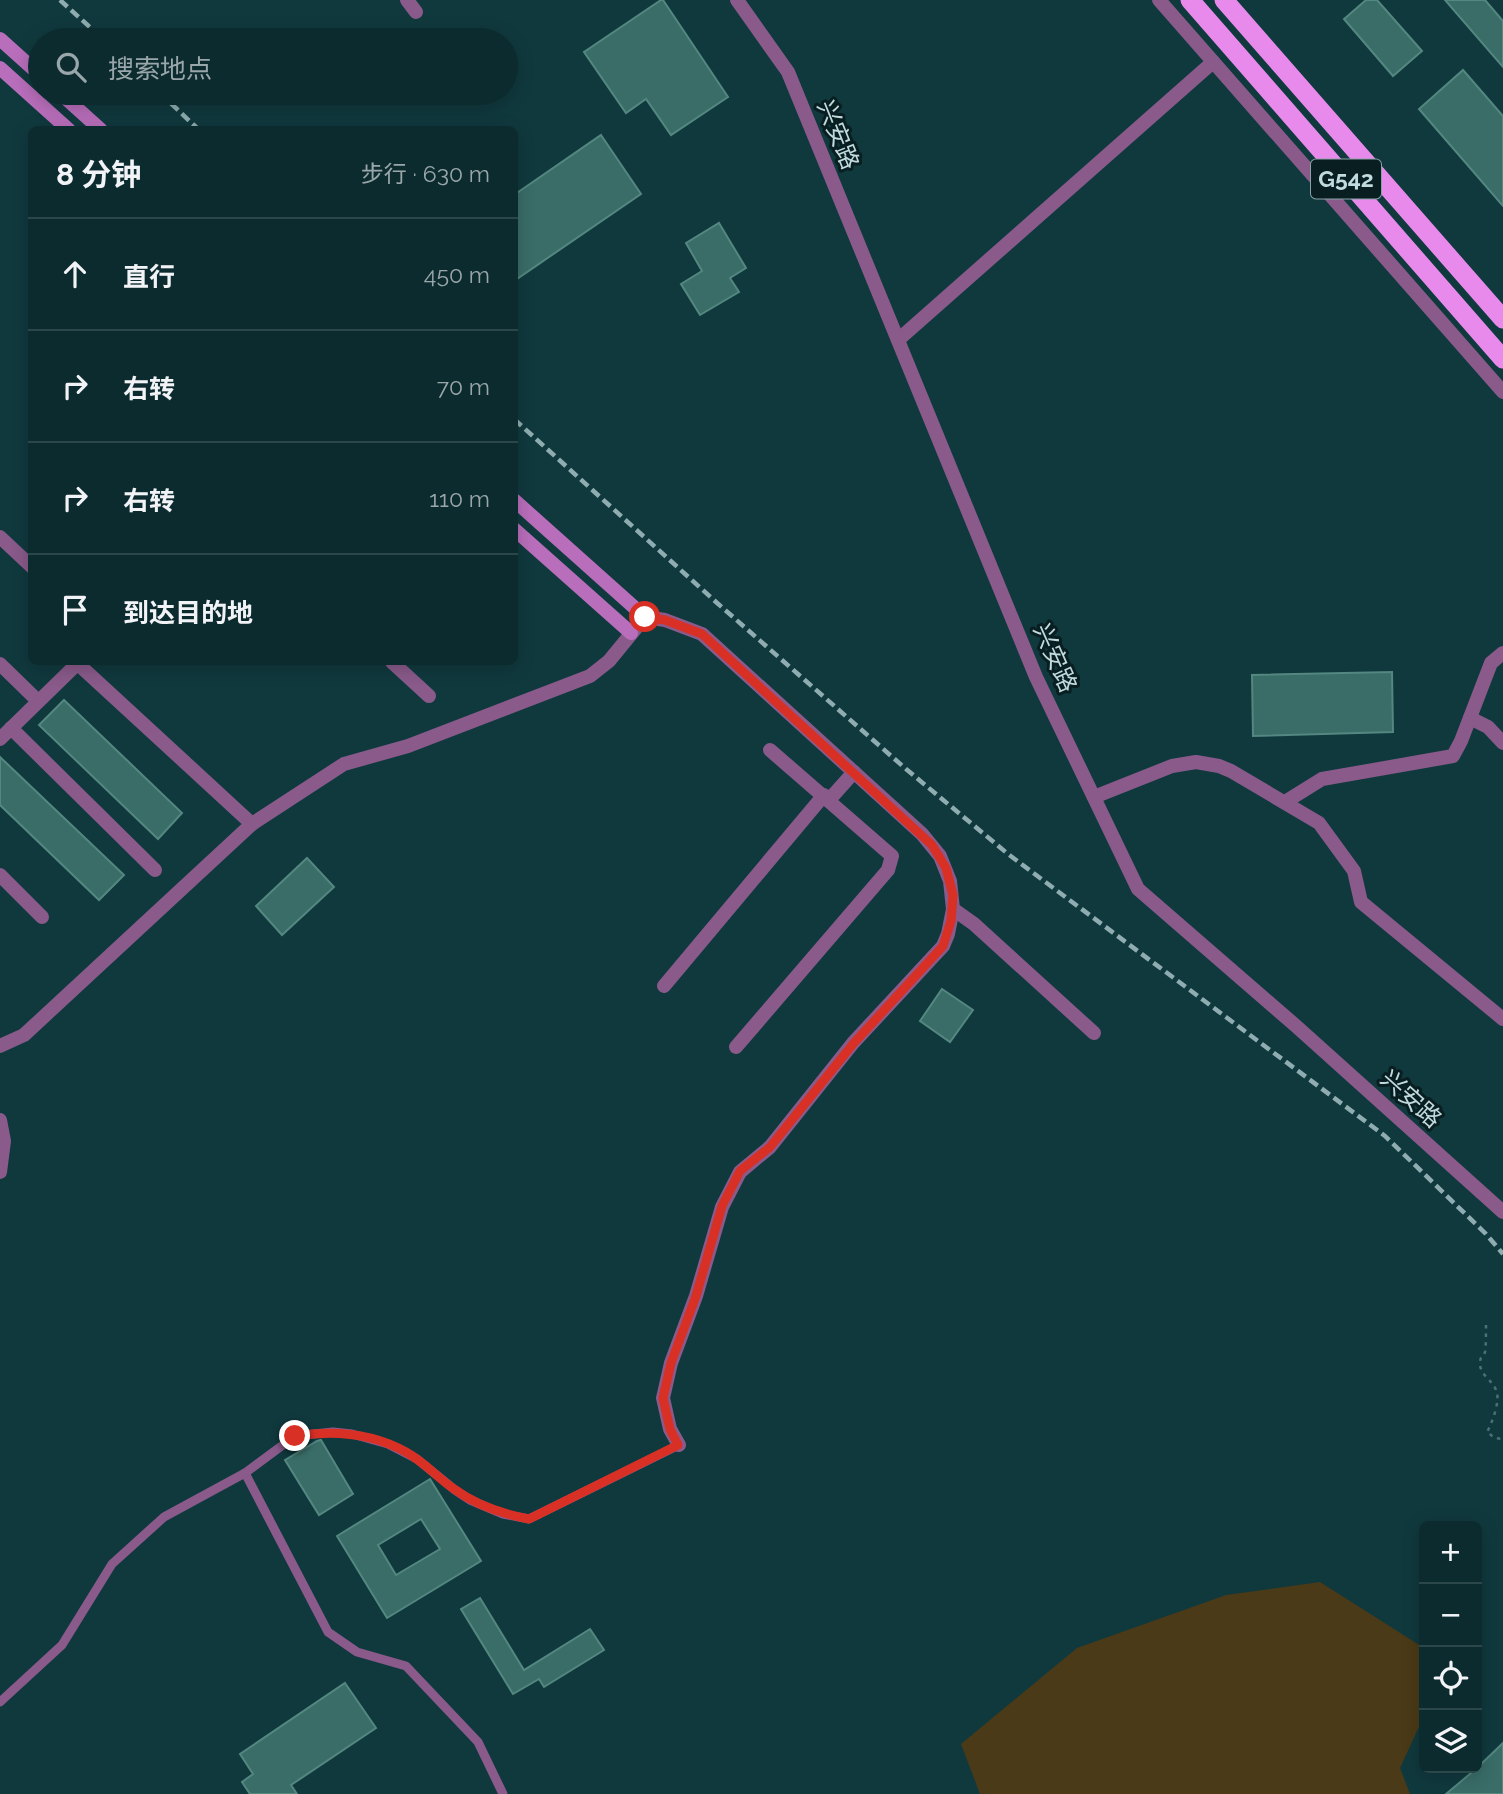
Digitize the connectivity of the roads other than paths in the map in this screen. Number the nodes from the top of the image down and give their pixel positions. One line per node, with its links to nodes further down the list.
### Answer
1 (737, 0): 15 (street, 兴安路)
2 (1159, 0): 6 (street)
3 (1190, 0): 16 (highway, G542)
4 (1224, 0): 14 (highway, G542)
5 (0, 38): 7 (main road)
6 (1213, 62): 15 (street); 17 (street)
7 (28, 64)
8 (0, 68): 9 (main road)
9 (28, 93)
10 (41, 105): 12 (main road)
11 (74, 105): 13 (main road)
12 (65, 126)
13 (97, 126)
14 (1503, 319)
15 (898, 340): 37 (street, 兴安路)
16 (1503, 359)
17 (1503, 392)
18 (518, 504): 22 (main road)
19 (518, 533): 23 (main road)
20 (0, 537): 21 (street)
21 (28, 563)
22 (645, 617): 23 (street); 36 (street)
23 (631, 633): 40 (street)
24 (1503, 653): 31 (street)
25 (0, 663): 30 (street)
26 (75, 665): 30 (street)
27 (81, 665): 40 (street)
28 (395, 665): 29 (street)
29 (429, 696)
30 (38, 701): 32 (street)
31 (1470, 718): 34 (street); 39 (street)
32 (11, 728): 33 (street); 41 (street)
33 (0, 739)
34 (1503, 743)
35 (770, 750): 38 (street)
36 (854, 772): 38 (street); 43 (street)
37 (1094, 797): 39 (street); 52 (street, 兴安路)
38 (827, 798): 45 (street); 49 (street)
39 (1285, 802): 46 (street)
40 (252, 824): 48 (street)
41 (155, 870)
42 (0, 875): 44 (street)
43 (953, 909): 47 (street); 53 (street)
44 (42, 916)
45 (664, 986)
46 (1503, 1019)
47 (1094, 1033)
48 (0, 1046)
49 (736, 1048)
50 (0, 1120): 51 (street)
51 (0, 1172)
52 (1503, 1212)
53 (678, 1445): 54 (lane)
54 (245, 1473): 55 (lane); 56 (lane)
55 (0, 1702)
56 (503, 1794)

